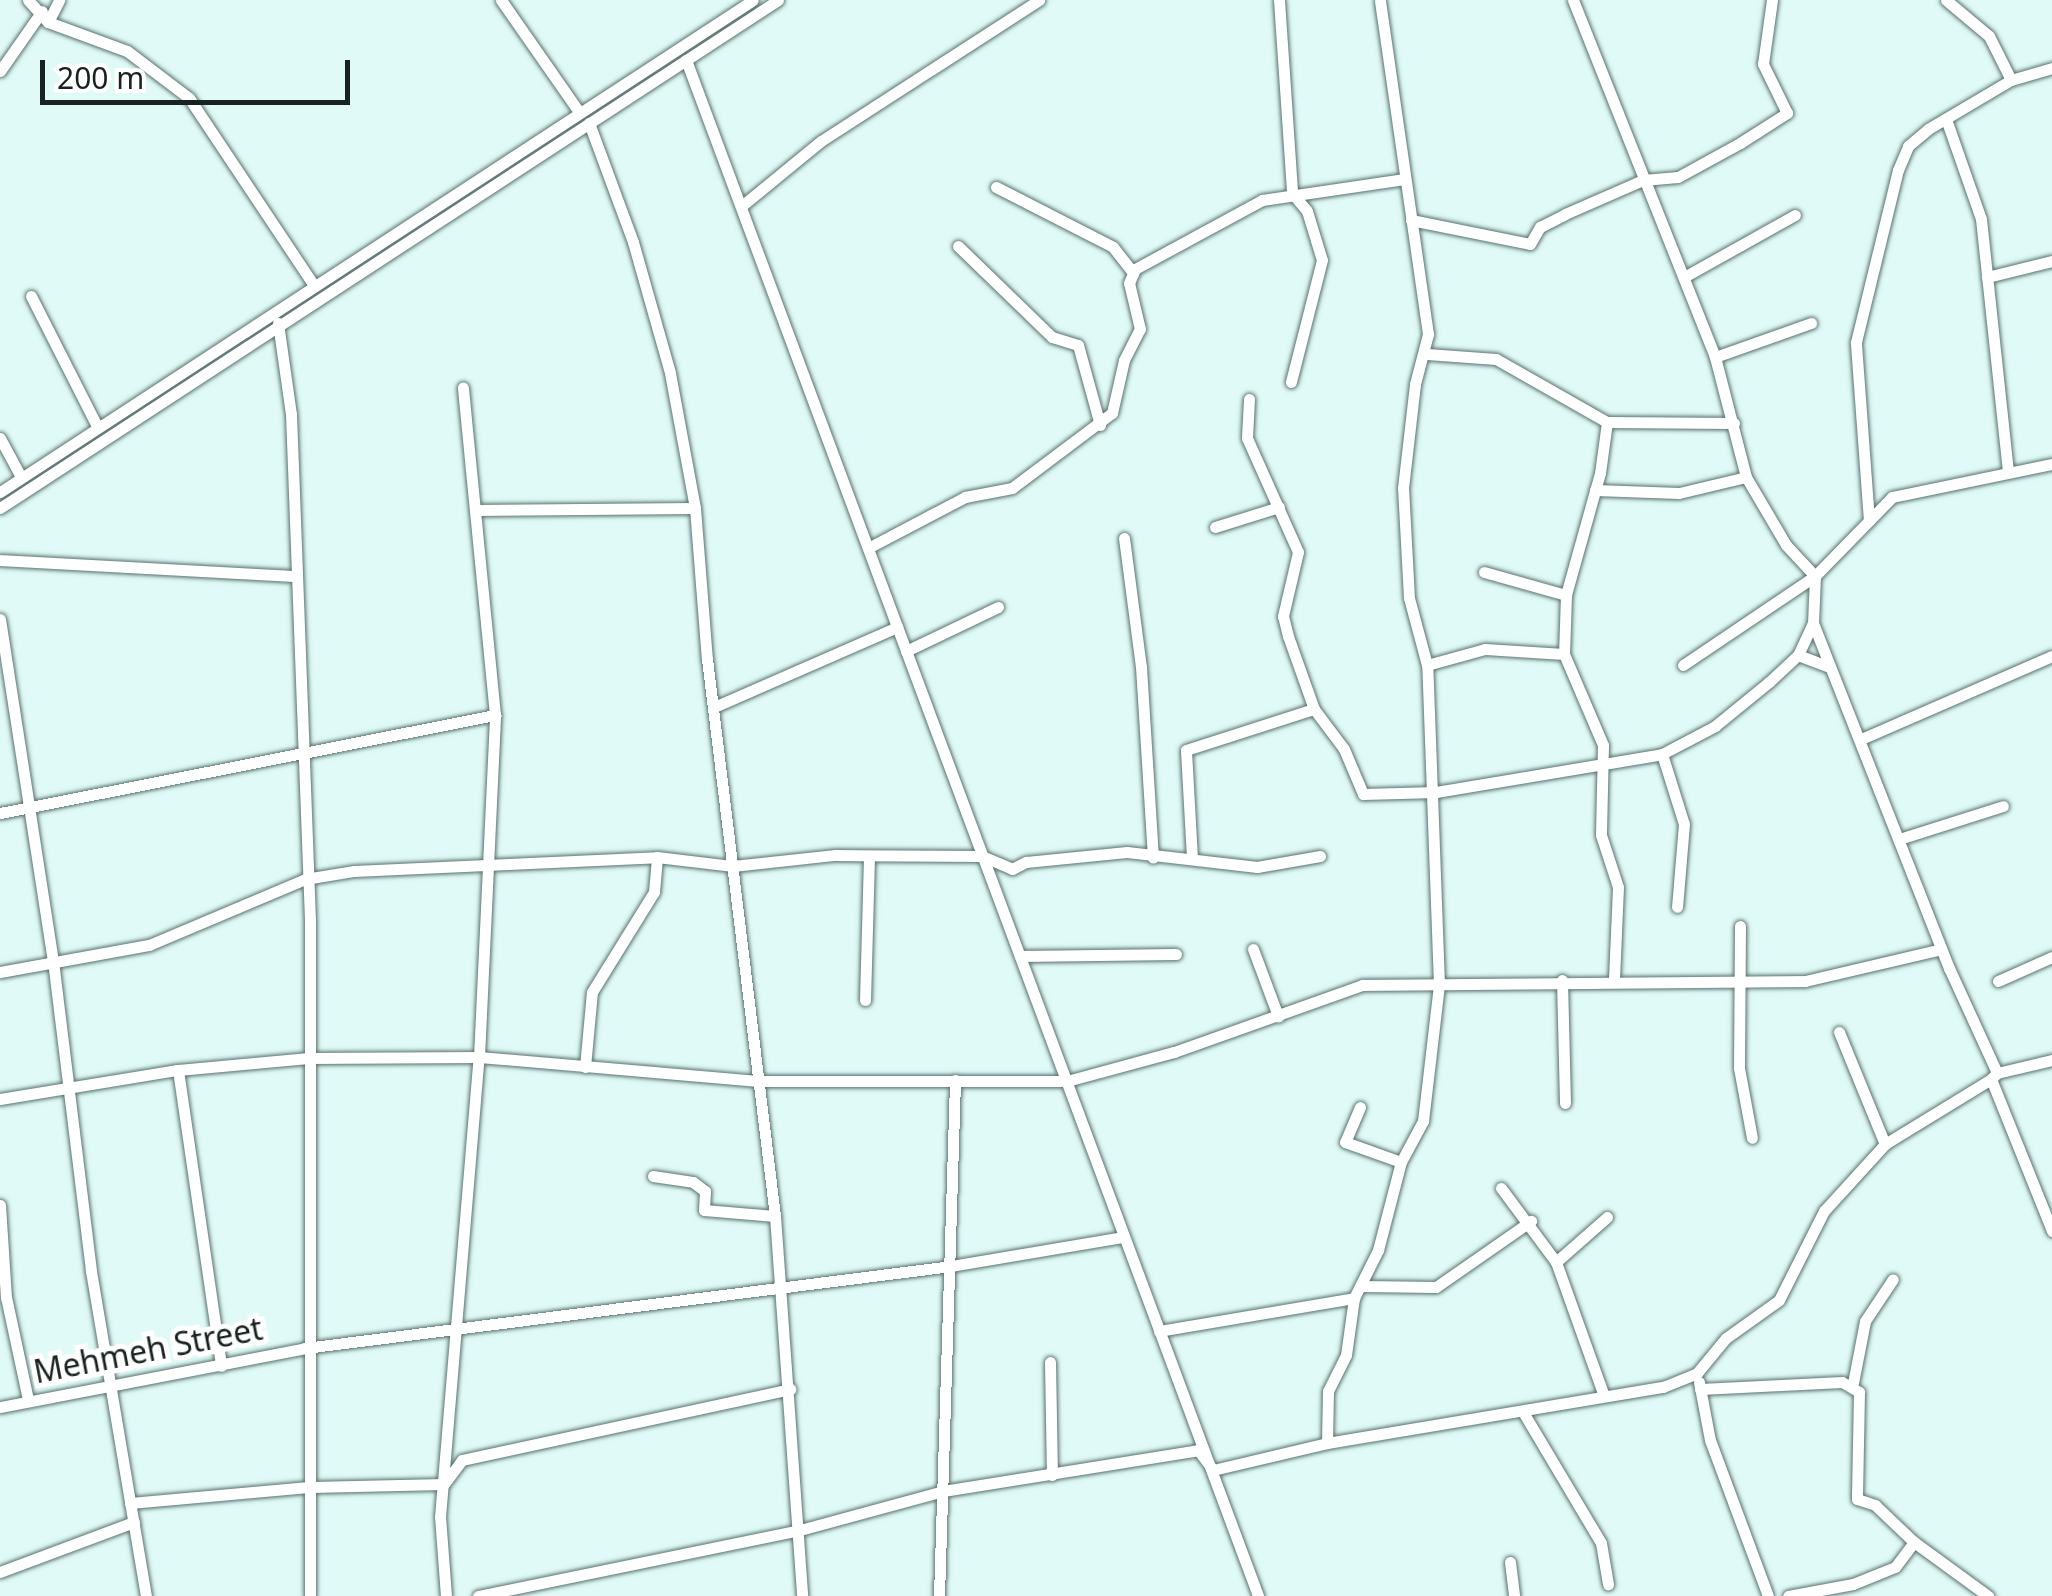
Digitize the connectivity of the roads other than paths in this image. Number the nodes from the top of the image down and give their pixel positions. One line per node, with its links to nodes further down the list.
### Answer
1 (28, 0): 12 (street)
2 (59, 0): 12 (street)
3 (501, 0): 17 (street)
4 (754, 0): 17 (street)
5 (778, 0): 13 (street)
6 (1039, 0): 26 (street)
7 (1279, 0): 25 (street)
8 (1380, 0): 22 (street)
9 (1574, 0): 23 (street)
10 (1772, 0): 23 (street)
11 (1946, 0): 16 (street)
12 (45, 17): 15 (street); 34 (street)
13 (686, 60): 19 (street); 26 (street)
14 (2052, 68): 16 (street)
15 (0, 71)
16 (2011, 80): 18 (street)
17 (580, 112): 20 (street)
18 (1946, 119): 32 (street); 58 (street)
19 (589, 124): 21 (street); 55 (street)
20 (525, 145): 21 (street); 34 (street)
21 (532, 157): 36 (street)
22 (1404, 179): 25 (street); 28 (street)
23 (1643, 180): 28 (street); 33 (street)
24 (996, 187): 31 (street)
25 (1292, 193): 31 (street); 40 (street)
26 (744, 204): 61 (street)
27 (1795, 215): 33 (street)
28 (1411, 220): 38 (street)
29 (958, 246): 45 (street)
30 (2052, 262): 32 (street)
31 (1132, 272): 45 (street)
32 (1987, 276): 49 (street)
33 (1684, 277): 39 (street)
34 (313, 284): 46 (street)
35 (31, 296): 46 (street)
36 (278, 323): 54 (street); 64 (street)
37 (1811, 323): 39 (street)
38 (1426, 354): 43 (street); 75 (street)
39 (1716, 357): 44 (street)
40 (1291, 382)
41 (463, 388): 57 (street)
42 (1249, 398): 56 (street)
43 (1607, 422): 44 (street); 52 (street)
44 (1734, 423): 51 (street)
45 (1100, 424): 61 (street)
46 (97, 426): 50 (street)
47 (0, 438): 50 (street)
48 (2052, 464): 49 (street)
49 (2008, 470): 58 (street)
50 (21, 477): 53 (street)
51 (1746, 477): 52 (street); 65 (street)
52 (1595, 490): 66 (street)
53 (0, 492)
54 (0, 508)
55 (696, 508): 57 (street); 78 (street)
56 (1279, 508): 59 (street); 79 (street)
57 (476, 510): 80 (street)
58 (1870, 521): 65 (street)
59 (1215, 528)
60 (1124, 538): 93 (street)
61 (868, 548): 70 (street)
62 (0, 560): 64 (street)
63 (1484, 572): 66 (street)
64 (293, 576): 82 (street)
65 (1815, 576): 69 (street); 76 (street)
66 (1566, 594): 72 (street)
67 (998, 607): 71 (street)
68 (0, 619): 87 (street)
69 (1813, 622): 73 (street); 77 (street)
70 (897, 627): 71 (street); 78 (street)
71 (906, 651): 90 (street)
72 (1564, 654): 75 (street); 84 (street)
73 (1798, 656): 77 (street); 83 (street)
74 (2052, 656): 81 (street)
75 (1427, 665): 85 (street)
76 (1683, 665)
77 (1830, 667): 81 (street)
78 (714, 707): 97 (street)
79 (1314, 708): 85 (street); 94 (street)
80 (495, 715): 82 (street); 95 (street)
81 (1861, 739): 89 (street)
82 (300, 754): 87 (street); 98 (street)
83 (1662, 754): 84 (street); 99 (street)
84 (1602, 766): 85 (street); 110 (street)
85 (1436, 792): 114 (street)
86 (2003, 806): 89 (street)
87 (31, 808): 88 (street); 107 (street)
88 (0, 813)
89 (1899, 839): 102 (street)
90 (982, 856): 93 (street); 96 (street); 104 (street)
91 (1320, 856): 94 (street)
92 (657, 857): 95 (street); 97 (street); 121 (street)
93 (1153, 858): 94 (street)
94 (1192, 858)
95 (486, 860): 98 (street); 118 (street)
96 (869, 860): 97 (street); 115 (street)
97 (733, 866): 124 (street)
98 (305, 879): 107 (street); 119 (street)
99 (1676, 907)
100 (1740, 926): 113 (street)
101 (1253, 949): 116 (street)
102 (1941, 949): 105 (street); 108 (street)
103 (1176, 954): 104 (street)
104 (1020, 956): 126 (street)
105 (1924, 957): 108 (street); 113 (street)
106 (2052, 957): 112 (street)
107 (53, 961): 109 (street); 127 (street)
108 (1948, 968): 123 (street)
109 (0, 972)
110 (1614, 979): 111 (street); 113 (street)
111 (1562, 980): 114 (street); 129 (street)
112 (1998, 981)
113 (1740, 984): 131 (street)
114 (1439, 985): 116 (street); 133 (street)
115 (864, 1000)
116 (1278, 1016): 126 (street)
117 (1840, 1032): 132 (street)
118 (480, 1057): 119 (street); 121 (street); 148 (street)
119 (308, 1058): 122 (street); 150 (street)
120 (2052, 1060): 123 (street)
121 (584, 1067): 124 (street)
122 (178, 1070): 127 (street); 152 (street)
123 (1994, 1076): 132 (street); 136 (street)
124 (761, 1080): 125 (street); 138 (street)
125 (955, 1080): 126 (street); 144 (street)
126 (1068, 1081): 142 (street)
127 (66, 1087): 128 (street); 155 (street)
128 (0, 1100)
129 (1565, 1103)
130 (1360, 1107): 133 (street)
131 (1752, 1138)
132 (1885, 1144): 153 (street)
133 (1401, 1162): 147 (street)
134 (653, 1176): 138 (street)
135 (1501, 1188): 140 (street)
136 (2046, 1198): 141 (street)
137 (0, 1206): 159 (street)
138 (775, 1216): 146 (street)
139 (1606, 1218): 143 (street)
140 (1531, 1221): 143 (street); 147 (street)
141 (2052, 1232)
142 (1123, 1237): 144 (street, Mehmeh Street); 149 (street)
143 (1556, 1262): 158 (street)
144 (951, 1266): 146 (street, Mehmeh Street); 167 (street)
145 (1893, 1279): 154 (street)
146 (781, 1285): 148 (street, Mehmeh Street); 156 (street)
147 (1358, 1292): 149 (street); 162 (street)
148 (457, 1330): 150 (street, Mehmeh Street); 165 (street)
149 (1159, 1331): 163 (street)
150 (306, 1348): 152 (street, Mehmeh Street); 166 (street)
151 (1050, 1362): 164 (street)
152 (221, 1366): 155 (street, Mehmeh Street)
153 (1697, 1372): 157 (street); 158 (street)
154 (1853, 1384): 157 (street); 171 (street)
155 (112, 1387): 159 (street, Mehmeh Street); 168 (street)
156 (790, 1388): 165 (street); 170 (street)
157 (1700, 1389): 183 (street)
158 (1604, 1396): 161 (street)
159 (28, 1400): 160 (street, Mehmeh Street)
160 (0, 1407)
161 (1523, 1412): 162 (street); 174 (street)
162 (1327, 1443): 163 (street)
163 (1213, 1470): 164 (street); 181 (street)
164 (1052, 1475): 167 (street)
165 (444, 1484): 166 (street); 177 (street)
166 (310, 1487): 168 (street); 176 (street)
167 (943, 1490): 170 (street); 180 (street)
168 (130, 1503): 169 (street)
169 (134, 1522): 173 (street); 175 (street)
170 (796, 1531): 178 (street); 179 (street)
171 (1914, 1542): 184 (street); 185 (street)
172 (1510, 1562): 182 (street)
173 (0, 1572)
174 (1608, 1584)
175 (146, 1596)
176 (310, 1596)
177 (446, 1596)
178 (478, 1596)
179 (802, 1596)
180 (939, 1596)
181 (1258, 1596)
182 (1514, 1596)
183 (1768, 1596)
184 (1788, 1596)
185 (1988, 1596)

